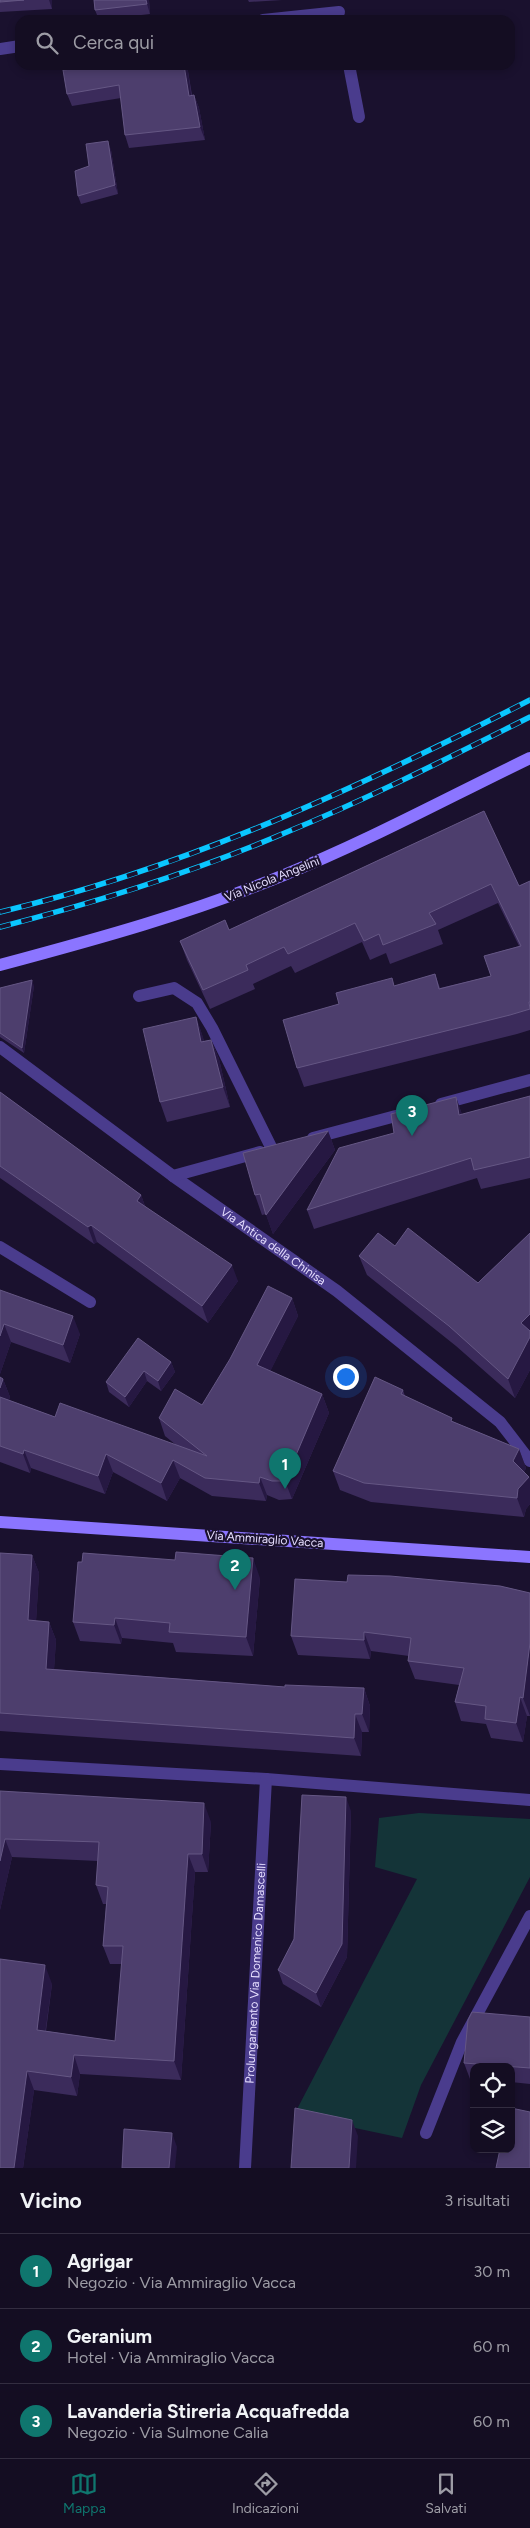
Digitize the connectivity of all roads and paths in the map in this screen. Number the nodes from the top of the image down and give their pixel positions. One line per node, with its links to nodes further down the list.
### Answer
1 (339, 11): 2 (street)
2 (305, 15)
3 (15, 46): 4 (street)
4 (0, 48)
5 (350, 70): 6 (street)
6 (359, 117)
7 (530, 758): 8 (street, Via Nicola Angelini)
8 (0, 965)
9 (139, 996): 13 (street)
10 (0, 1048): 13 (street, Via Antica della Chinisa)
11 (530, 1080): 12 (street)
12 (301, 1141)
13 (173, 1176): 16 (street, Via Antica della Chinisa)
14 (0, 1247): 15 (street)
15 (90, 1302)
16 (530, 1461)
17 (0, 1522): 18 (street, Via Ammiraglio Vacca)
18 (530, 1557)
19 (0, 1764): 20 (street)
20 (266, 1779): 21 (street); 24 (street, Prolungamento Via Domenico Damascelli)
21 (530, 1800)
22 (530, 1916): 23 (street)
23 (426, 2133)
24 (244, 2168)

